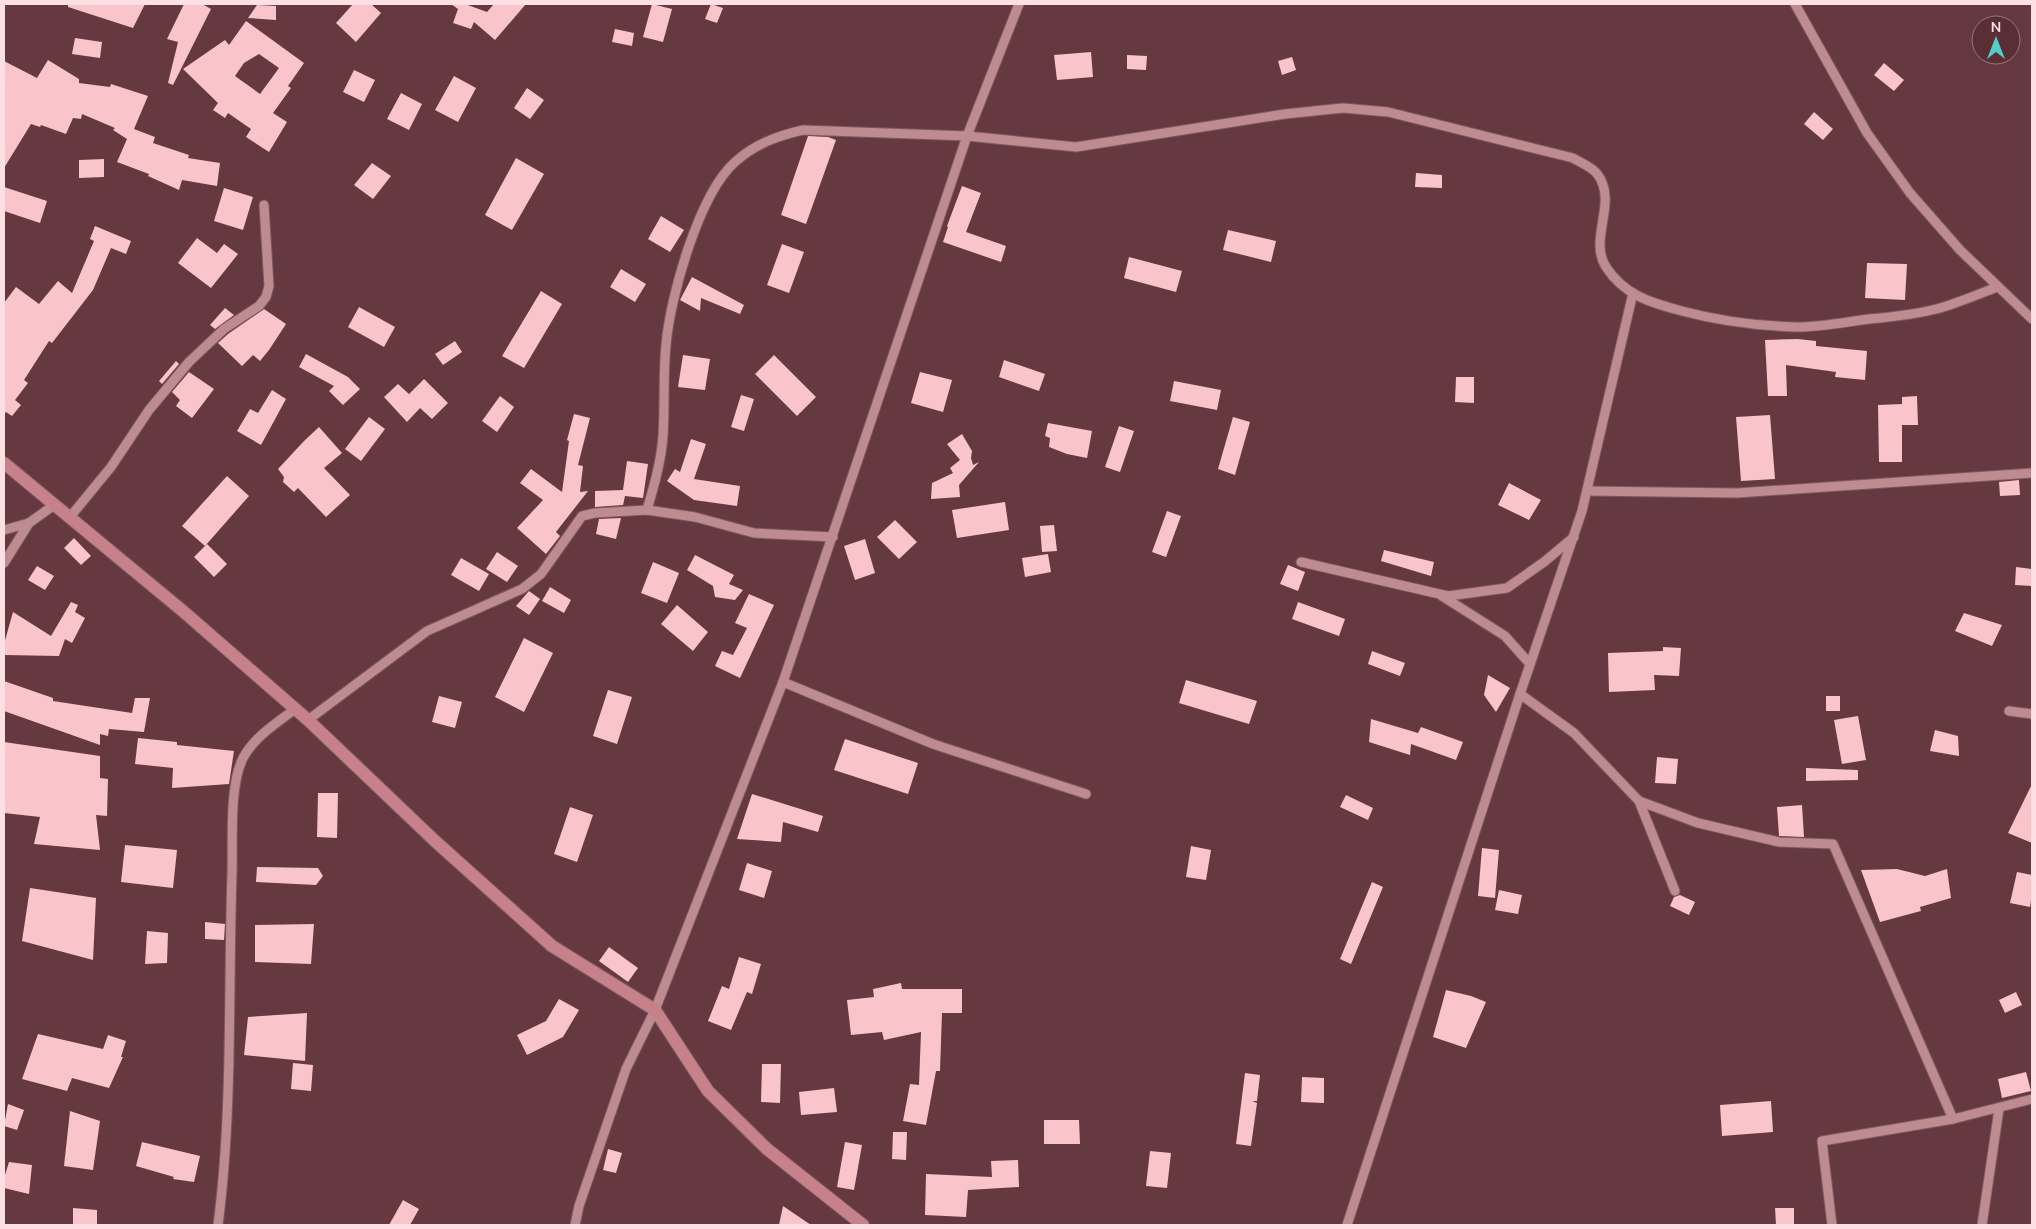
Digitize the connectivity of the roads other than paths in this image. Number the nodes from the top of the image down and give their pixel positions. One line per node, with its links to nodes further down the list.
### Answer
1 (1019, 4): 3 (street)
2 (1795, 4): 5 (street)
3 (967, 136): 6 (street); 12 (street); 16 (street)
4 (264, 205): 13 (street)
5 (1997, 287): 6 (street); 7 (street)
6 (1633, 293): 10 (street)
7 (2032, 319)
8 (4, 463): 11 (main road)
9 (2032, 473): 10 (street)
10 (1587, 491): 17 (street)
11 (54, 505): 13 (main road); 14 (street)
12 (648, 510): 16 (street); 27 (street)
13 (70, 517): 24 (main road)
14 (29, 523): 15 (street); 19 (street)
15 (4, 530)
16 (833, 536): 22 (street)
17 (1574, 536): 20 (street); 21 (street)
18 (1301, 562): 20 (street)
19 (4, 563)
20 (1438, 593): 21 (street)
21 (1530, 664): 23 (street)
22 (782, 682): 28 (street); 31 (street)
23 (1520, 694): 29 (street); 38 (street)
24 (295, 709): 27 (main road); 35 (street)
25 (2009, 711): 26 (street)
26 (2032, 714)
27 (308, 720): 31 (main road)
28 (1086, 794)
29 (1639, 801): 30 (street); 34 (street)
30 (1675, 891)
31 (655, 1010): 36 (street); 37 (main road)
32 (2032, 1099): 33 (street)
33 (1999, 1109): 34 (street); 40 (street)
34 (1953, 1119): 39 (street)
35 (218, 1225)
36 (575, 1225)
37 (863, 1225)
38 (1347, 1225)
39 (1832, 1225)
40 (1982, 1225)

